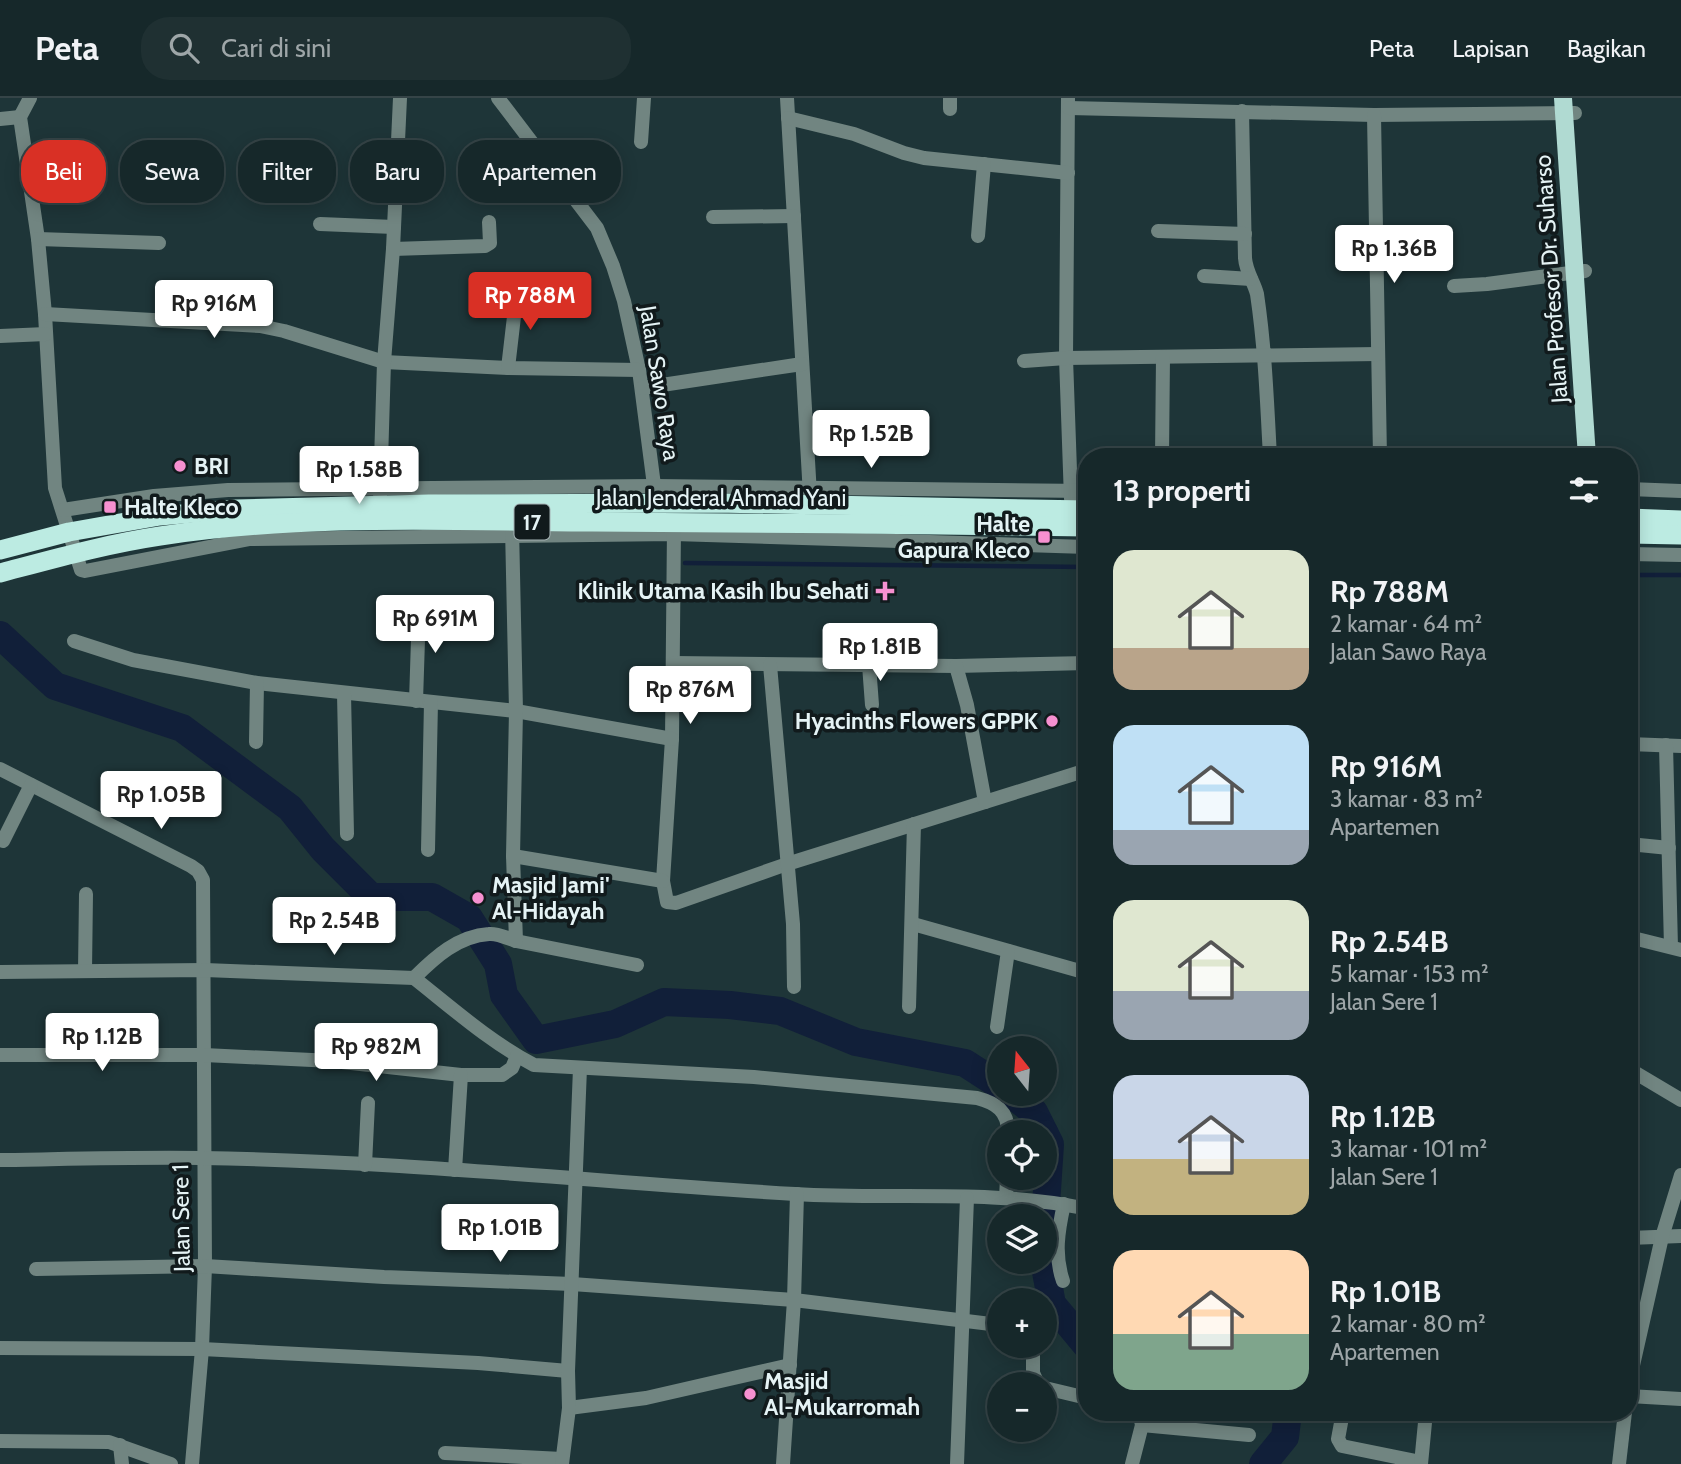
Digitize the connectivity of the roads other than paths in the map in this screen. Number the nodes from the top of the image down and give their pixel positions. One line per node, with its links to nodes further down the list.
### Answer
1 (30, 98): 12 (street)
2 (400, 98): 22 (street)
3 (498, 98): 45 (street, Jalan Sawo Raya)
4 (644, 98): 15 (street)
5 (787, 98): 13 (street)
6 (1326, 98): 10 (street)
7 (1068, 103): 9 (street); 17 (street)
8 (1569, 106): 11 (street); 29 (main road, Jalan Profesor Dr. Suharso)
9 (1242, 111): 10 (street); 24 (street)
10 (1331, 113): 11 (street)
11 (1374, 115): 37 (street)
12 (20, 117): 14 (street); 26 (street)
13 (788, 118): 16 (street); 18 (street)
14 (0, 119)
15 (641, 142)
16 (984, 164): 17 (street); 25 (street)
17 (1068, 173): 40 (street)
18 (794, 216): 19 (street); 43 (street)
19 (713, 217)
20 (489, 222): 28 (street)
21 (320, 224): 22 (street)
22 (394, 227): 28 (street)
23 (1158, 231): 24 (street)
24 (1245, 234): 31 (street)
25 (978, 236)
26 (38, 240): 27 (street); 34 (street)
27 (159, 243)
28 (393, 249): 42 (street)
29 (1579, 272): 32 (street); 50 (main road, Jalan Profesor Dr. Suharso); 51 (main road, Jalan Profesor Dr. Suharso)
30 (1204, 276): 31 (street)
31 (1251, 279): 38 (street)
32 (1454, 286)
33 (517, 291): 44 (street)
34 (45, 314): 35 (street); 42 (street)
35 (46, 334): 36 (street); 57 (street)
36 (0, 336)
37 (1378, 354): 38 (street); 49 (street)
38 (1265, 356): 39 (street); 48 (street)
39 (1163, 357): 40 (street); 47 (street)
40 (1066, 358): 41 (street); 59 (street)
41 (1024, 361)
42 (384, 362): 44 (street); 56 (street)
43 (802, 364): 46 (street); 55 (street)
44 (508, 368): 45 (street)
45 (639, 370): 46 (street, Jalan Sawo Raya)
46 (642, 387): 54 (street, Jalan Sawo Raya)
47 (1162, 448)
48 (1270, 448)
49 (1380, 448)
50 (1587, 448)
51 (1597, 448)
52 (1638, 489): 53 (street)
53 (1681, 491)
54 (655, 495): 55 (highway, Jalan Jenderal Ahmad Yani / 17); 58 (highway, Jalan Jenderal Ahmad Yani / 17)
55 (810, 495): 59 (highway, Jalan Jenderal Ahmad Yani / 17)
56 (379, 497): 58 (highway, Jalan Jenderal Ahmad Yani / 17); 60 (highway, Jalan Jenderal Ahmad Yani / 17)
57 (62, 510): 60 (street); 65 (street)
58 (510, 512): 60 (highway, Jalan Jenderal Ahmad Yani / 17); 64 (highway, Jalan Jenderal Ahmad Yani / 17); 85 (street)
59 (1077, 513): 66 (highway, Jalan Jenderal Ahmad Yani / 17)
60 (346, 514): 65 (highway, Jalan Jenderal Ahmad Yani / 17); 70 (highway, Jalan Jenderal Ahmad Yani / 17)
61 (1681, 520): 62 (highway)
62 (1638, 521)
63 (1638, 523): 67 (highway)
64 (674, 528): 66 (highway, Jalan Jenderal Ahmad Yani / 17); 76 (street)
65 (69, 532): 69 (highway, Jalan Jenderal Ahmad Yani / 17); 70 (street)
66 (949, 534): 68 (street)
67 (1681, 535)
68 (1078, 546)
69 (0, 550)
70 (75, 553): 73 (highway, Jalan Jenderal Ahmad Yani / 17)
71 (1638, 554): 72 (street)
72 (1681, 555)
73 (0, 573)
74 (419, 609): 83 (street)
75 (74, 641): 81 (street)
76 (674, 663): 78 (street); 86 (street)
77 (1078, 663): 80 (street)
78 (770, 665): 79 (street); 101 (street)
79 (869, 665): 80 (street); 84 (street)
80 (956, 666): 93 (street)
81 (257, 683): 82 (street); 87 (street)
82 (344, 694): 83 (street); 95 (street)
83 (424, 701): 85 (street); 99 (street)
84 (872, 705)
85 (516, 711): 86 (street); 100 (street)
86 (672, 739): 103 (street)
87 (256, 742)
88 (1638, 744): 89 (street)
89 (1674, 746): 98 (street)
90 (0, 769): 92 (street, Jalan Sere 1)
91 (1078, 772): 93 (street)
92 (31, 785): 96 (street); 111 (street, Jalan Sere 1)
93 (985, 802): 94 (street)
94 (914, 824): 101 (street); 105 (street)
95 (347, 834)
96 (3, 841)
97 (1638, 845): 98 (street)
98 (1669, 848): 102 (street)
99 (428, 850)
100 (513, 856): 103 (street); 107 (street)
101 (788, 864): 103 (street); 116 (street)
102 (1675, 867): 108 (street)
103 (663, 881)
104 (86, 894): 113 (street)
105 (913, 924): 109 (street); 117 (street)
106 (1638, 939): 108 (street)
107 (516, 941): 110 (street); 115 (street)
108 (1676, 948)
109 (1008, 951): 112 (street); 118 (street)
110 (637, 965)
111 (205, 970): 113 (street); 115 (street); 120 (street, Jalan Sere 1)
112 (1078, 970)
113 (85, 971): 114 (street)
114 (0, 972)
115 (414, 978): 121 (street)
116 (794, 987)
117 (909, 1007)
118 (997, 1027)
119 (0, 1055): 120 (street)
120 (204, 1055): 124 (street); 128 (street, Jalan Sere 1)
121 (517, 1056): 122 (street); 124 (street)
122 (580, 1068): 127 (street); 133 (street)
123 (1638, 1074): 125 (street)
124 (461, 1075): 131 (street)
125 (1681, 1100)
126 (368, 1102): 130 (street)
127 (1005, 1120)
128 (202, 1158): 129 (street); 130 (street); 143 (street, Jalan Sere 1)
129 (0, 1160)
130 (365, 1166): 131 (street)
131 (455, 1170): 133 (street)
132 (1681, 1175): 140 (street)
133 (576, 1177): 135 (street); 146 (street)
134 (1006, 1190): 137 (street)
135 (797, 1194): 136 (street); 147 (street)
136 (967, 1198): 137 (street); 148 (street)
137 (1006, 1198): 138 (street)
138 (1061, 1203): 139 (street); 145 (street)
139 (1078, 1207)
140 (1662, 1237): 141 (street); 142 (street); 150 (street)
141 (1681, 1237)
142 (1638, 1238)
143 (205, 1266): 144 (street); 146 (street); 152 (street, Jalan Sere 1)
144 (36, 1269)
145 (1063, 1281)
146 (572, 1284): 147 (street); 154 (street)
147 (794, 1300): 148 (street); 153 (street)
148 (961, 1321): 149 (street); 175 (street)
149 (987, 1324)
150 (1638, 1343)
151 (0, 1348): 152 (street)
152 (202, 1349): 154 (street); 173 (street, Jalan Sere 1)
153 (790, 1365): 159 (street); 174 (street)
154 (568, 1371): 159 (street)
155 (1057, 1391): 156 (street)
156 (1078, 1396)
157 (1638, 1397): 158 (street)
158 (1681, 1399)
159 (569, 1408): 169 (street)
160 (1141, 1421): 176 (street)
161 (1154, 1421): 165 (street)
162 (1341, 1421): 170 (street)
163 (1425, 1421): 170 (street)
164 (1624, 1421): 177 (street)
165 (1249, 1435)
166 (0, 1441): 167 (street)
167 (120, 1445): 171 (street); 172 (street)
168 (446, 1453): 169 (street)
169 (562, 1461)
170 (1421, 1463)
171 (122, 1464)
172 (171, 1464)
173 (192, 1464)
174 (783, 1464)
175 (957, 1464)
176 (1132, 1464)
177 (1619, 1464)

